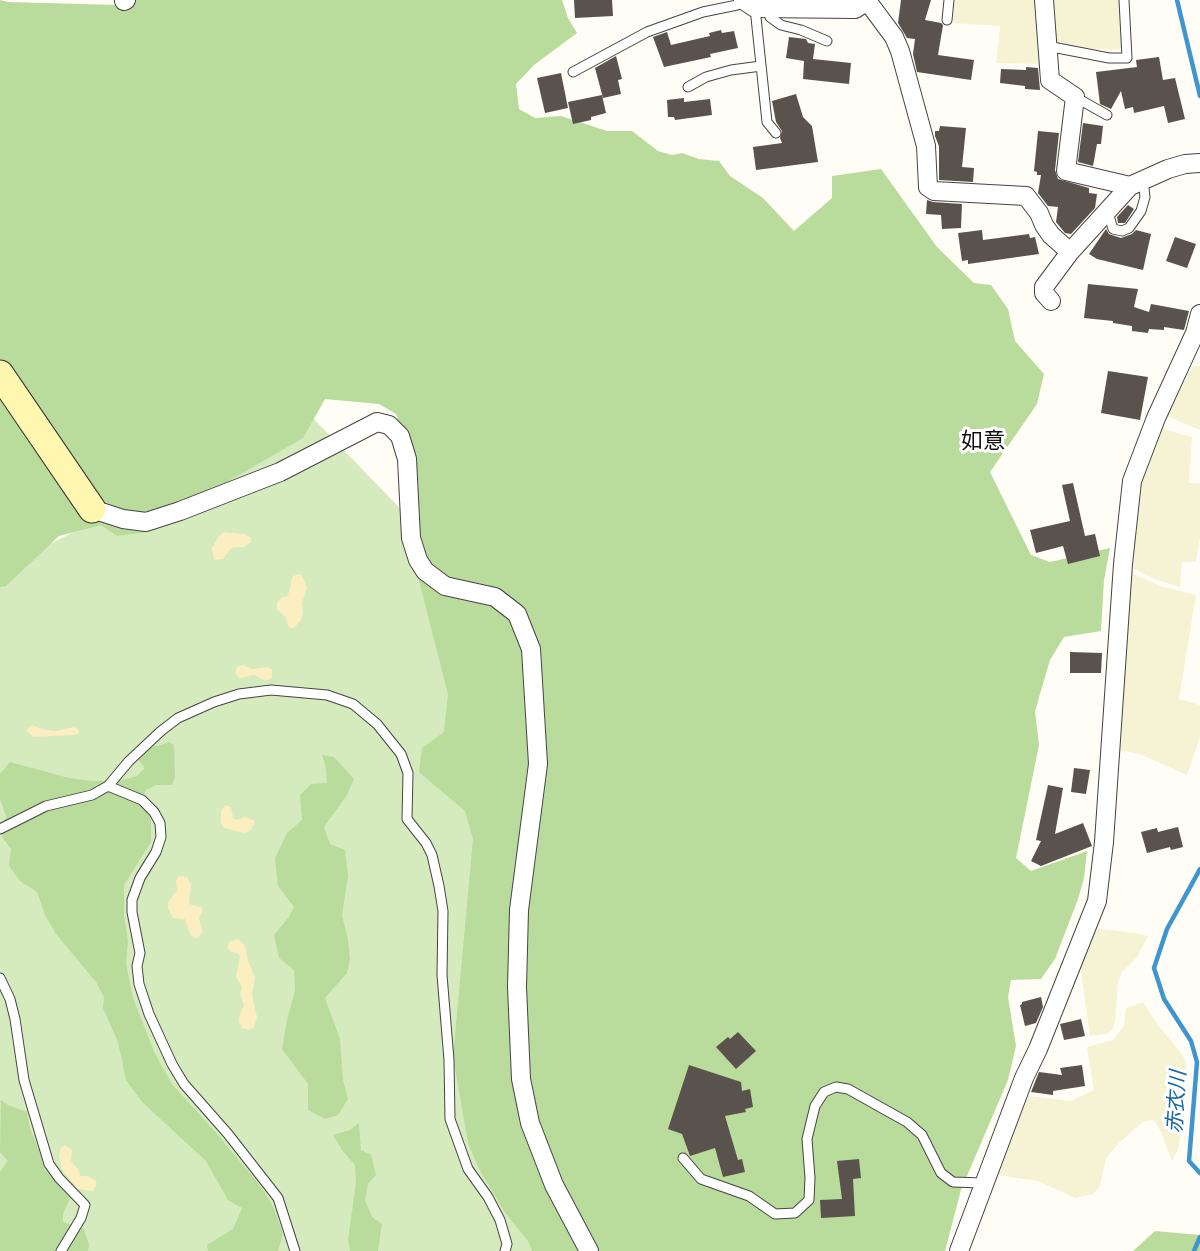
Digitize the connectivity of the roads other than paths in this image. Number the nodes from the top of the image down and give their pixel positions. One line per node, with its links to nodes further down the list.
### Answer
1 (949, 0): 6 (lane)
2 (1044, 0): 8 (street)
3 (1124, 0): 8 (lane)
4 (868, 1): 5 (street); 18 (street)
5 (752, 4): 7 (lane); 9 (lane); 10 (lane)
6 (947, 20)
7 (827, 41)
8 (1047, 46): 12 (street)
9 (761, 66): 11 (lane); 14 (lane)
10 (573, 72)
11 (688, 87)
12 (1075, 97): 13 (lane); 16 (street)
13 (1107, 115)
14 (776, 133)
15 (1200, 163): 16 (street)
16 (1136, 182): 17 (street); 17 (lane)
17 (1107, 210): 18 (street)
18 (1070, 252): 19 (street)
19 (1052, 301)
20 (1200, 314): 27 (street)
21 (0, 374): 22 (street)
22 (92, 509): 31 (street)
23 (108, 786): 24 (lane); 29 (lane); 30 (lane)
24 (0, 830)
25 (0, 978): 28 (lane)
26 (683, 1158): 27 (lane)
27 (984, 1183): 32 (street)
28 (61, 1251)
29 (295, 1251)
30 (505, 1251)
31 (589, 1251)
32 (959, 1251)

